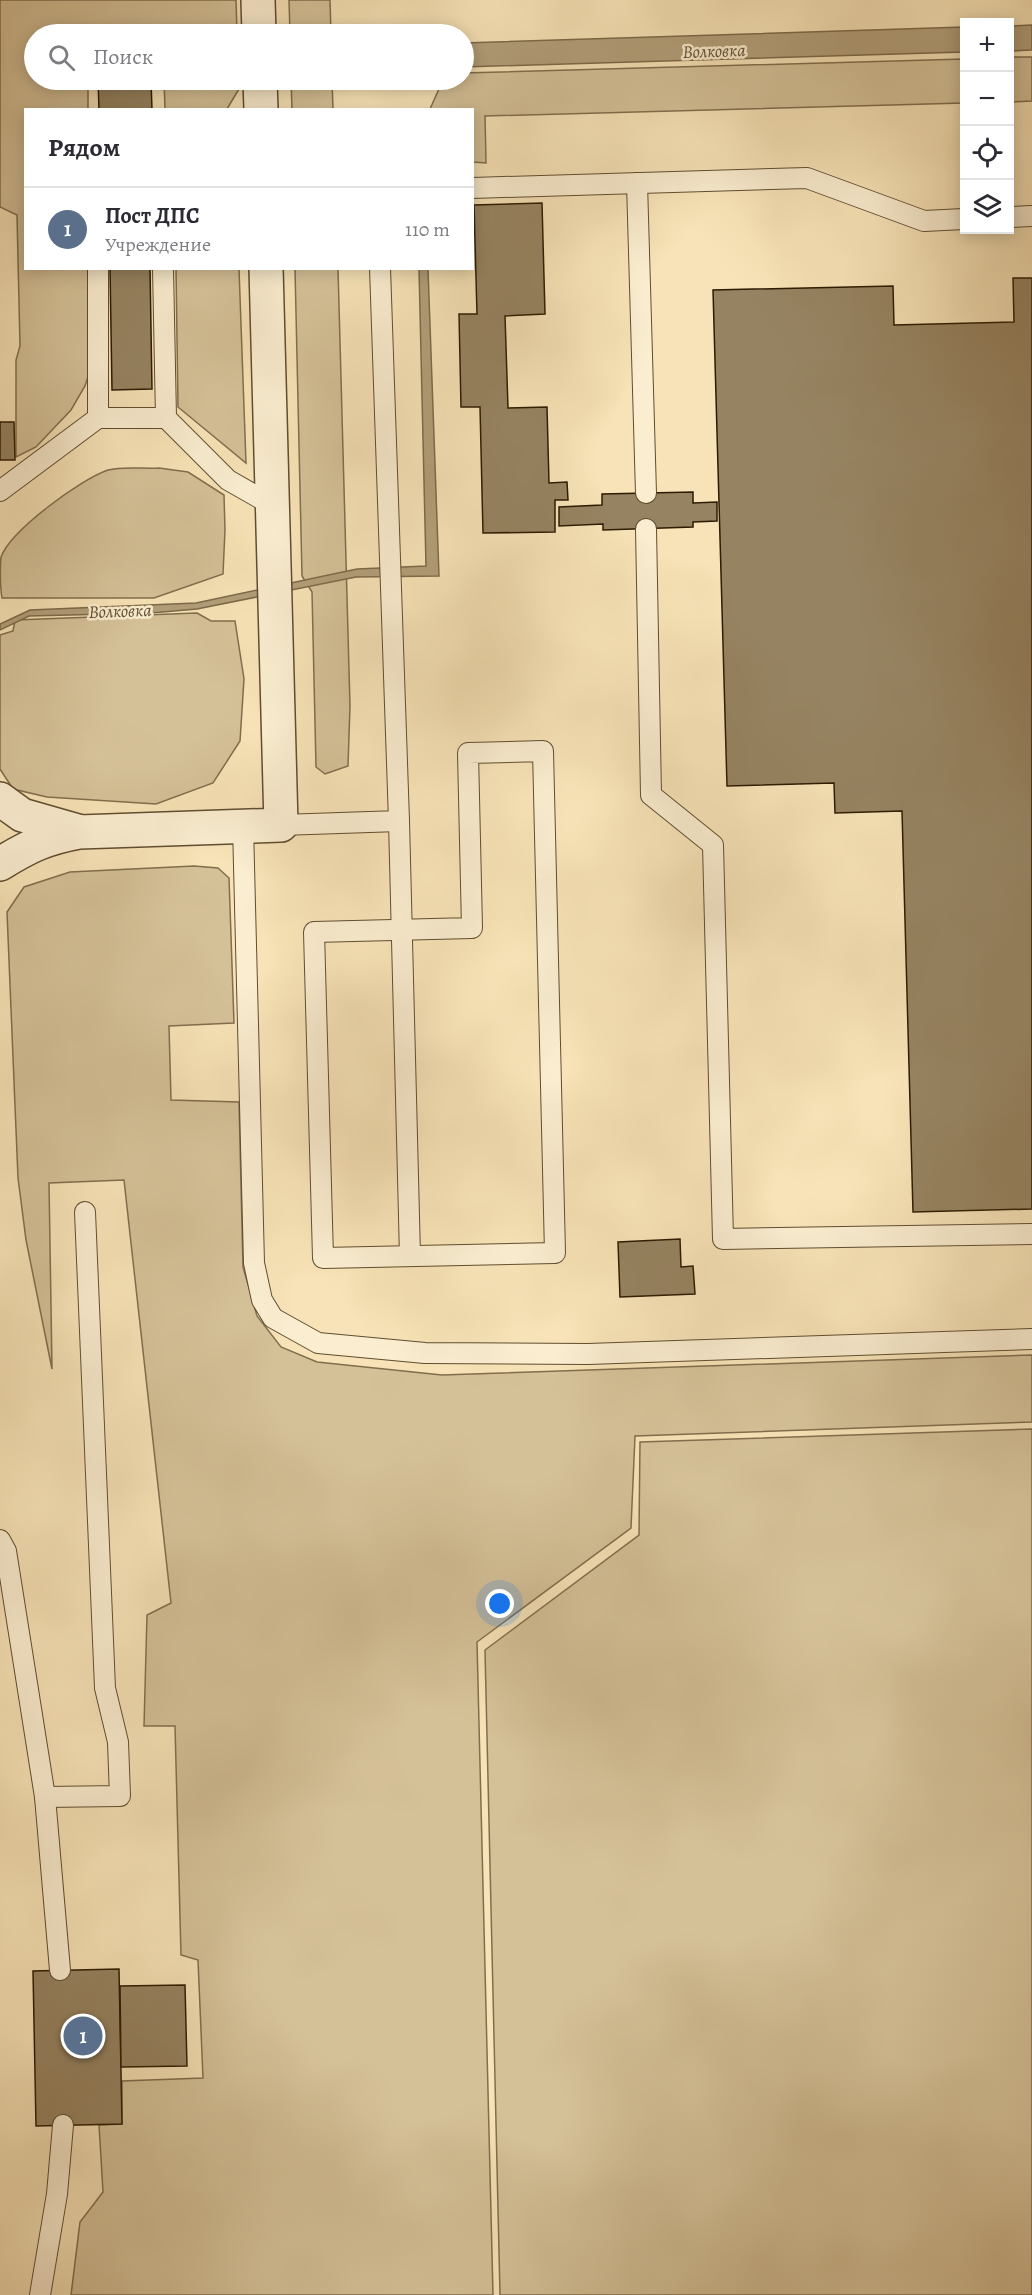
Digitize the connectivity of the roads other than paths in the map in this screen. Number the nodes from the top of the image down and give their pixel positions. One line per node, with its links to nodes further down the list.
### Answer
1 (258, 0): 2 (street)
2 (259, 24)
3 (260, 90): 4 (street)
4 (261, 108)
5 (637, 183): 6 (lane); 9 (lane); 17 (lane)
6 (474, 188)
7 (1032, 216): 8 (lane)
8 (1014, 217)
9 (960, 219)
10 (98, 270): 14 (lane)
11 (163, 270): 15 (lane)
12 (266, 270): 18 (street)
13 (380, 270): 21 (lane)
14 (98, 418): 15 (lane); 16 (lane)
15 (166, 418): 18 (lane)
16 (0, 491)
17 (646, 493)
18 (272, 505): 22 (street)
19 (646, 529): 28 (lane)
20 (0, 799): 24 (street)
21 (399, 821): 22 (lane); 26 (lane)
22 (281, 825): 23 (street)
23 (243, 826): 24 (street); 30 (lane)
24 (80, 832): 25 (street)
25 (0, 864)
26 (402, 930): 29 (lane); 29 (lane); 29 (lane)
27 (85, 1212): 32 (lane)
28 (1032, 1234)
29 (410, 1256)
30 (1032, 1339)
31 (0, 1540): 32 (lane)
32 (45, 1797): 33 (lane)
33 (60, 1970)
34 (63, 2125): 35 (lane)
35 (40, 2295)

